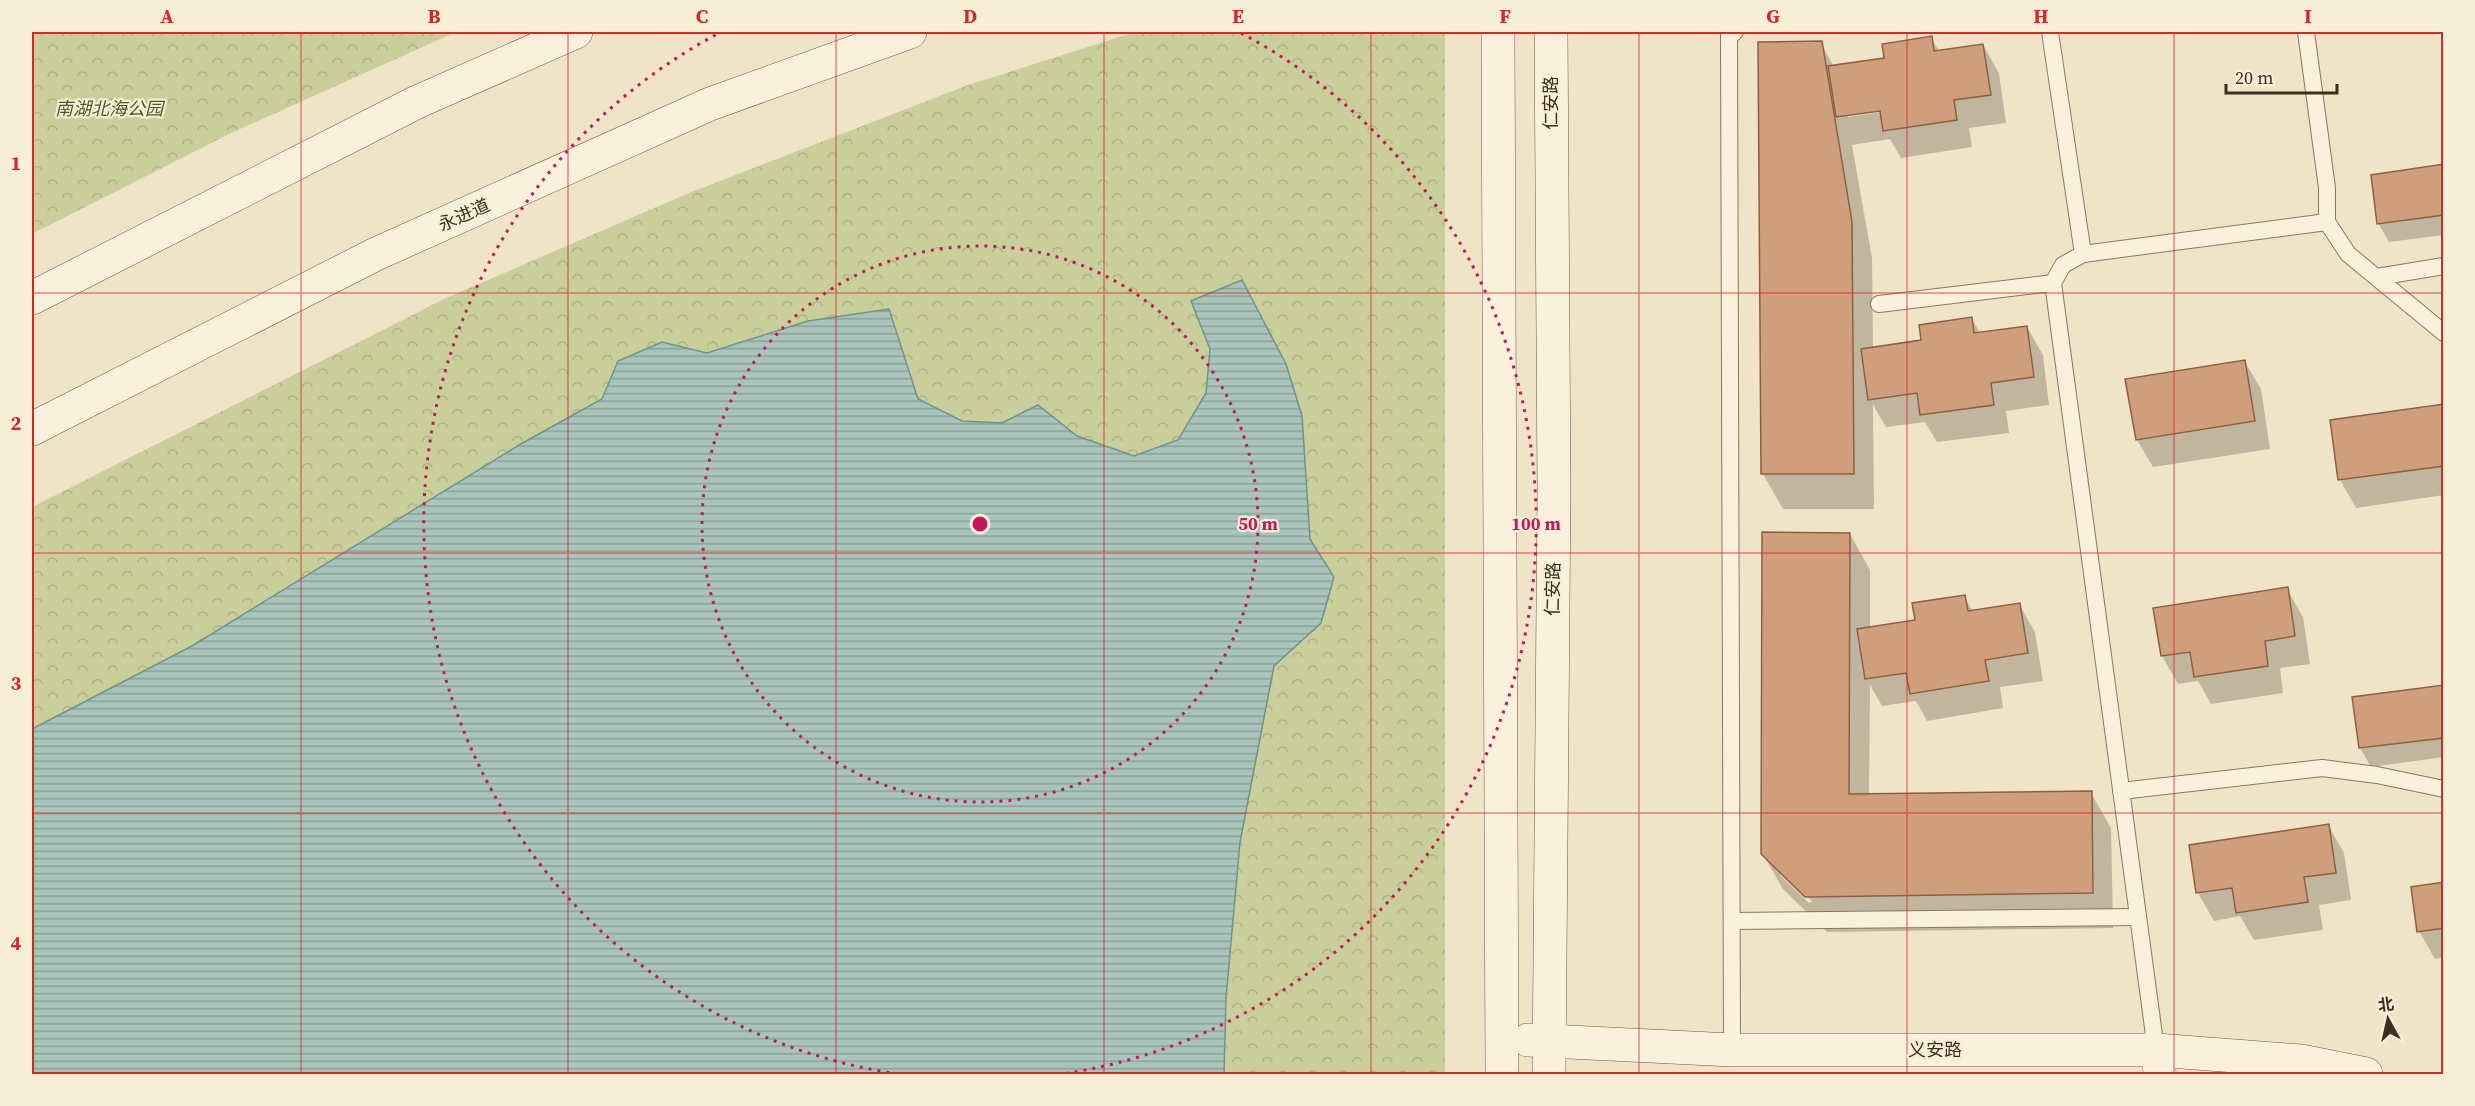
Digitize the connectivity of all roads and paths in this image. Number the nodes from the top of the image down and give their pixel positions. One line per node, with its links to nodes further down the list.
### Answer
1 (576, 32): 13 (street)
2 (910, 32): 16 (street, 永进道)
3 (1498, 32): 21 (street)
4 (1551, 32): 22 (street, 仁安路)
5 (1735, 32): 20 (lane)
6 (2050, 32): 9 (lane)
7 (2306, 32): 8 (lane)
8 (2327, 222): 9 (lane); 11 (lane)
9 (2083, 254): 12 (lane)
10 (2444, 266): 11 (lane)
11 (2377, 277): 15 (lane)
12 (2053, 283): 14 (lane); 18 (lane)
13 (32, 298)
14 (1879, 304)
15 (2444, 333)
16 (32, 429)
17 (2444, 789): 18 (lane)
18 (2121, 790): 19 (lane)
19 (2138, 917): 20 (lane); 24 (lane)
20 (1733, 921): 23 (lane)
21 (1502, 1039): 22 (street, 义安路); 25 (street)
22 (1549, 1041): 23 (street, 义安路); 26 (street, 仁安路)
23 (1732, 1050): 24 (street, 义安路)
24 (2158, 1062): 27 (street, 义安路)
25 (1502, 1074)
26 (1549, 1074)
27 (2367, 1074)

